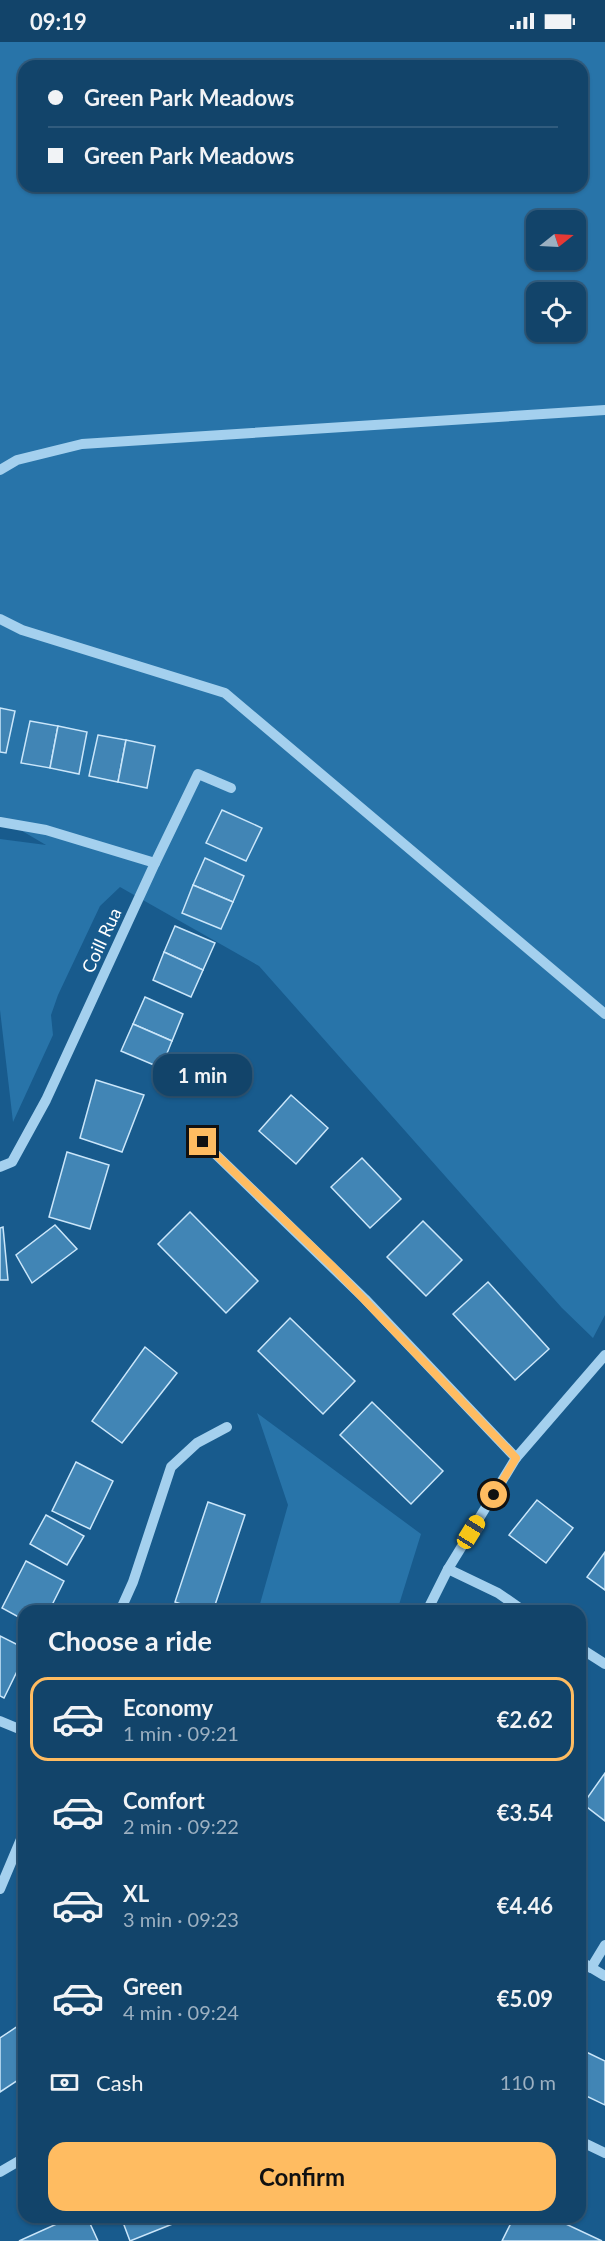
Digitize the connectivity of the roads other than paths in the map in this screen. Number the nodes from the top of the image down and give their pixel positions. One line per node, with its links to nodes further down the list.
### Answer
1 (605, 410): 2 (street)
2 (0, 470)
3 (0, 619): 7 (street)
4 (231, 788): 6 (street, Coill Rua)
5 (0, 822): 6 (street)
6 (155, 863): 9 (street, Coill Rua)
7 (605, 1014)
8 (203, 1142): 12 (street)
9 (0, 1167)
10 (605, 1355): 12 (street)
11 (227, 1427): 14 (street)
12 (516, 1458): 13 (street)
13 (448, 1569): 15 (street); 16 (street)
14 (123, 1605)
15 (431, 1605)
16 (516, 1605)
17 (586, 1652): 18 (street)
18 (605, 1664)
19 (0, 1720): 20 (street)
20 (18, 1728)
21 (18, 1846): 22 (street)
22 (0, 1889)
23 (605, 1945): 25 (street)
24 (586, 1965): 25 (street)
25 (591, 1968): 26 (street)
26 (605, 1976)
27 (586, 2145): 28 (street)
28 (605, 2153)
29 (18, 2162): 30 (street)
30 (0, 2172)

